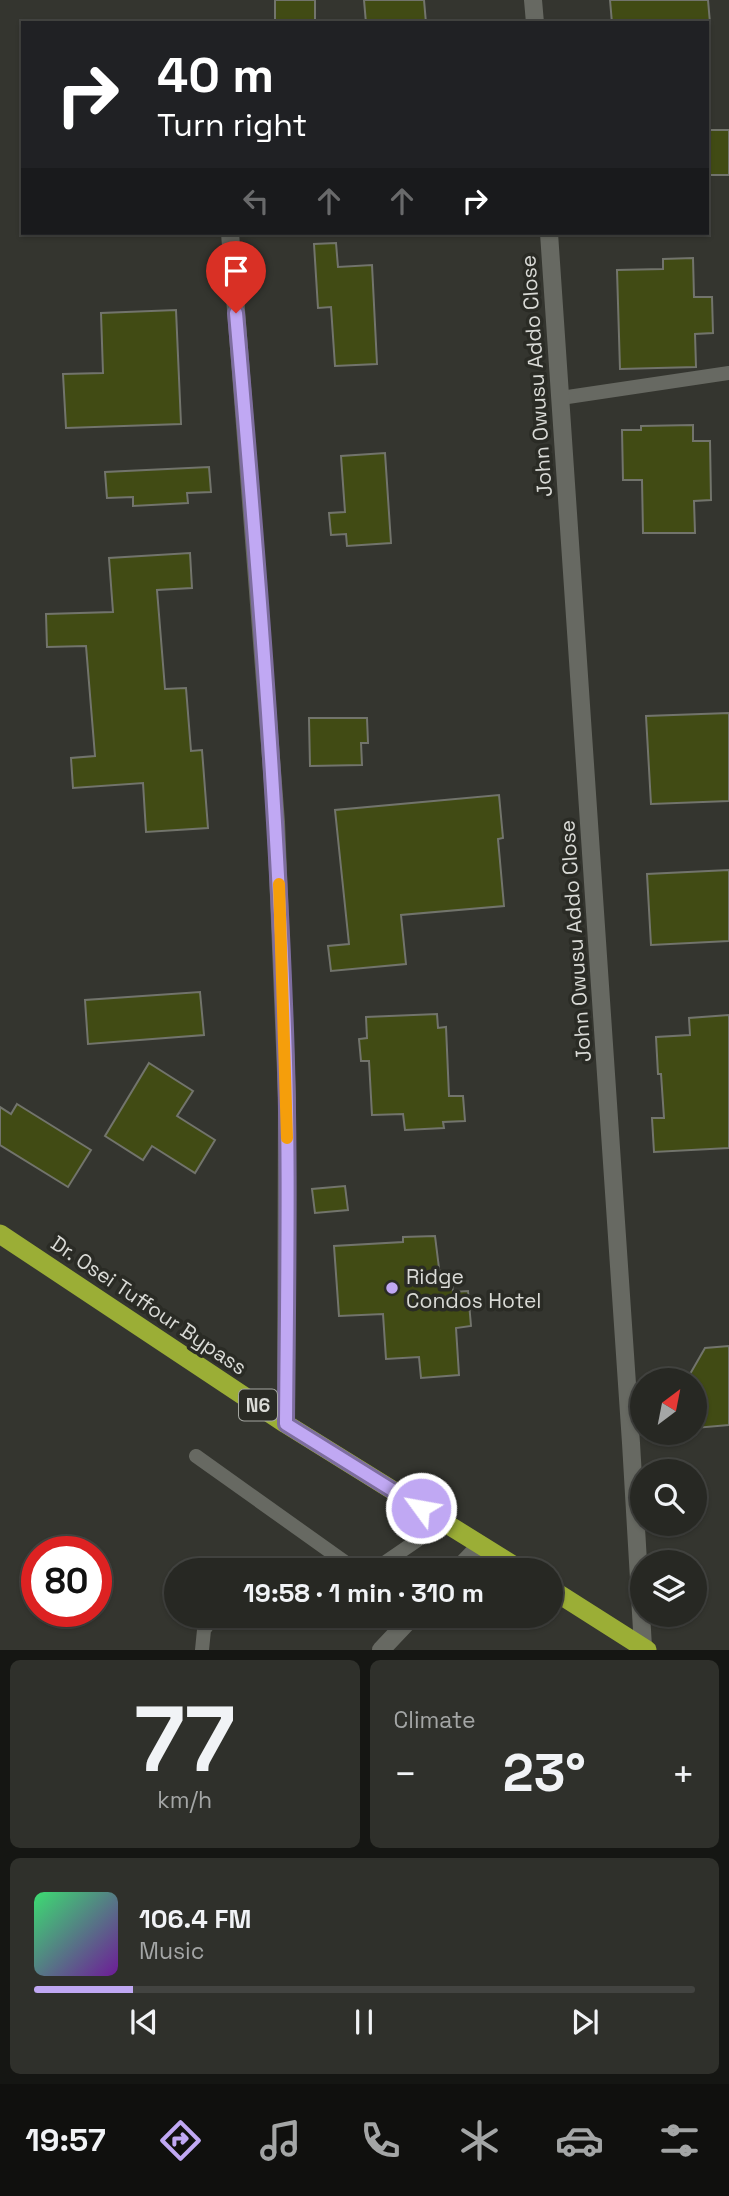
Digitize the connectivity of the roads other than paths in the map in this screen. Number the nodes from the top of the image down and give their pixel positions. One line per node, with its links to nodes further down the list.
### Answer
1 (533, 0): 2 (street)
2 (535, 21)
3 (230, 235): 8 (street)
4 (550, 235): 6 (street, John Owusu Addo Close)
5 (729, 373): 6 (lane)
6 (561, 398): 19 (street, John Owusu Addo Close)
7 (0, 1234): 8 (highway, Dr. Osei Tuffour Bypass / N6)
8 (286, 1424): 10 (highway, Dr. Osei Tuffour Bypass / N6)
9 (196, 1456): 12 (lane)
10 (444, 1522): 11 (highway, Dr. Osei Tuffour Bypass / N6); 13 (lane)
11 (481, 1545): 14 (street); 15 (highway, Dr. Osei Tuffour Bypass / N6)
12 (339, 1558)
13 (392, 1558)
14 (469, 1558)
15 (502, 1558)
16 (563, 1597): 19 (highway)
17 (205, 1628): 20 (lane)
18 (402, 1628): 21 (street)
19 (645, 1649)
20 (202, 1650)
21 (381, 1650)

